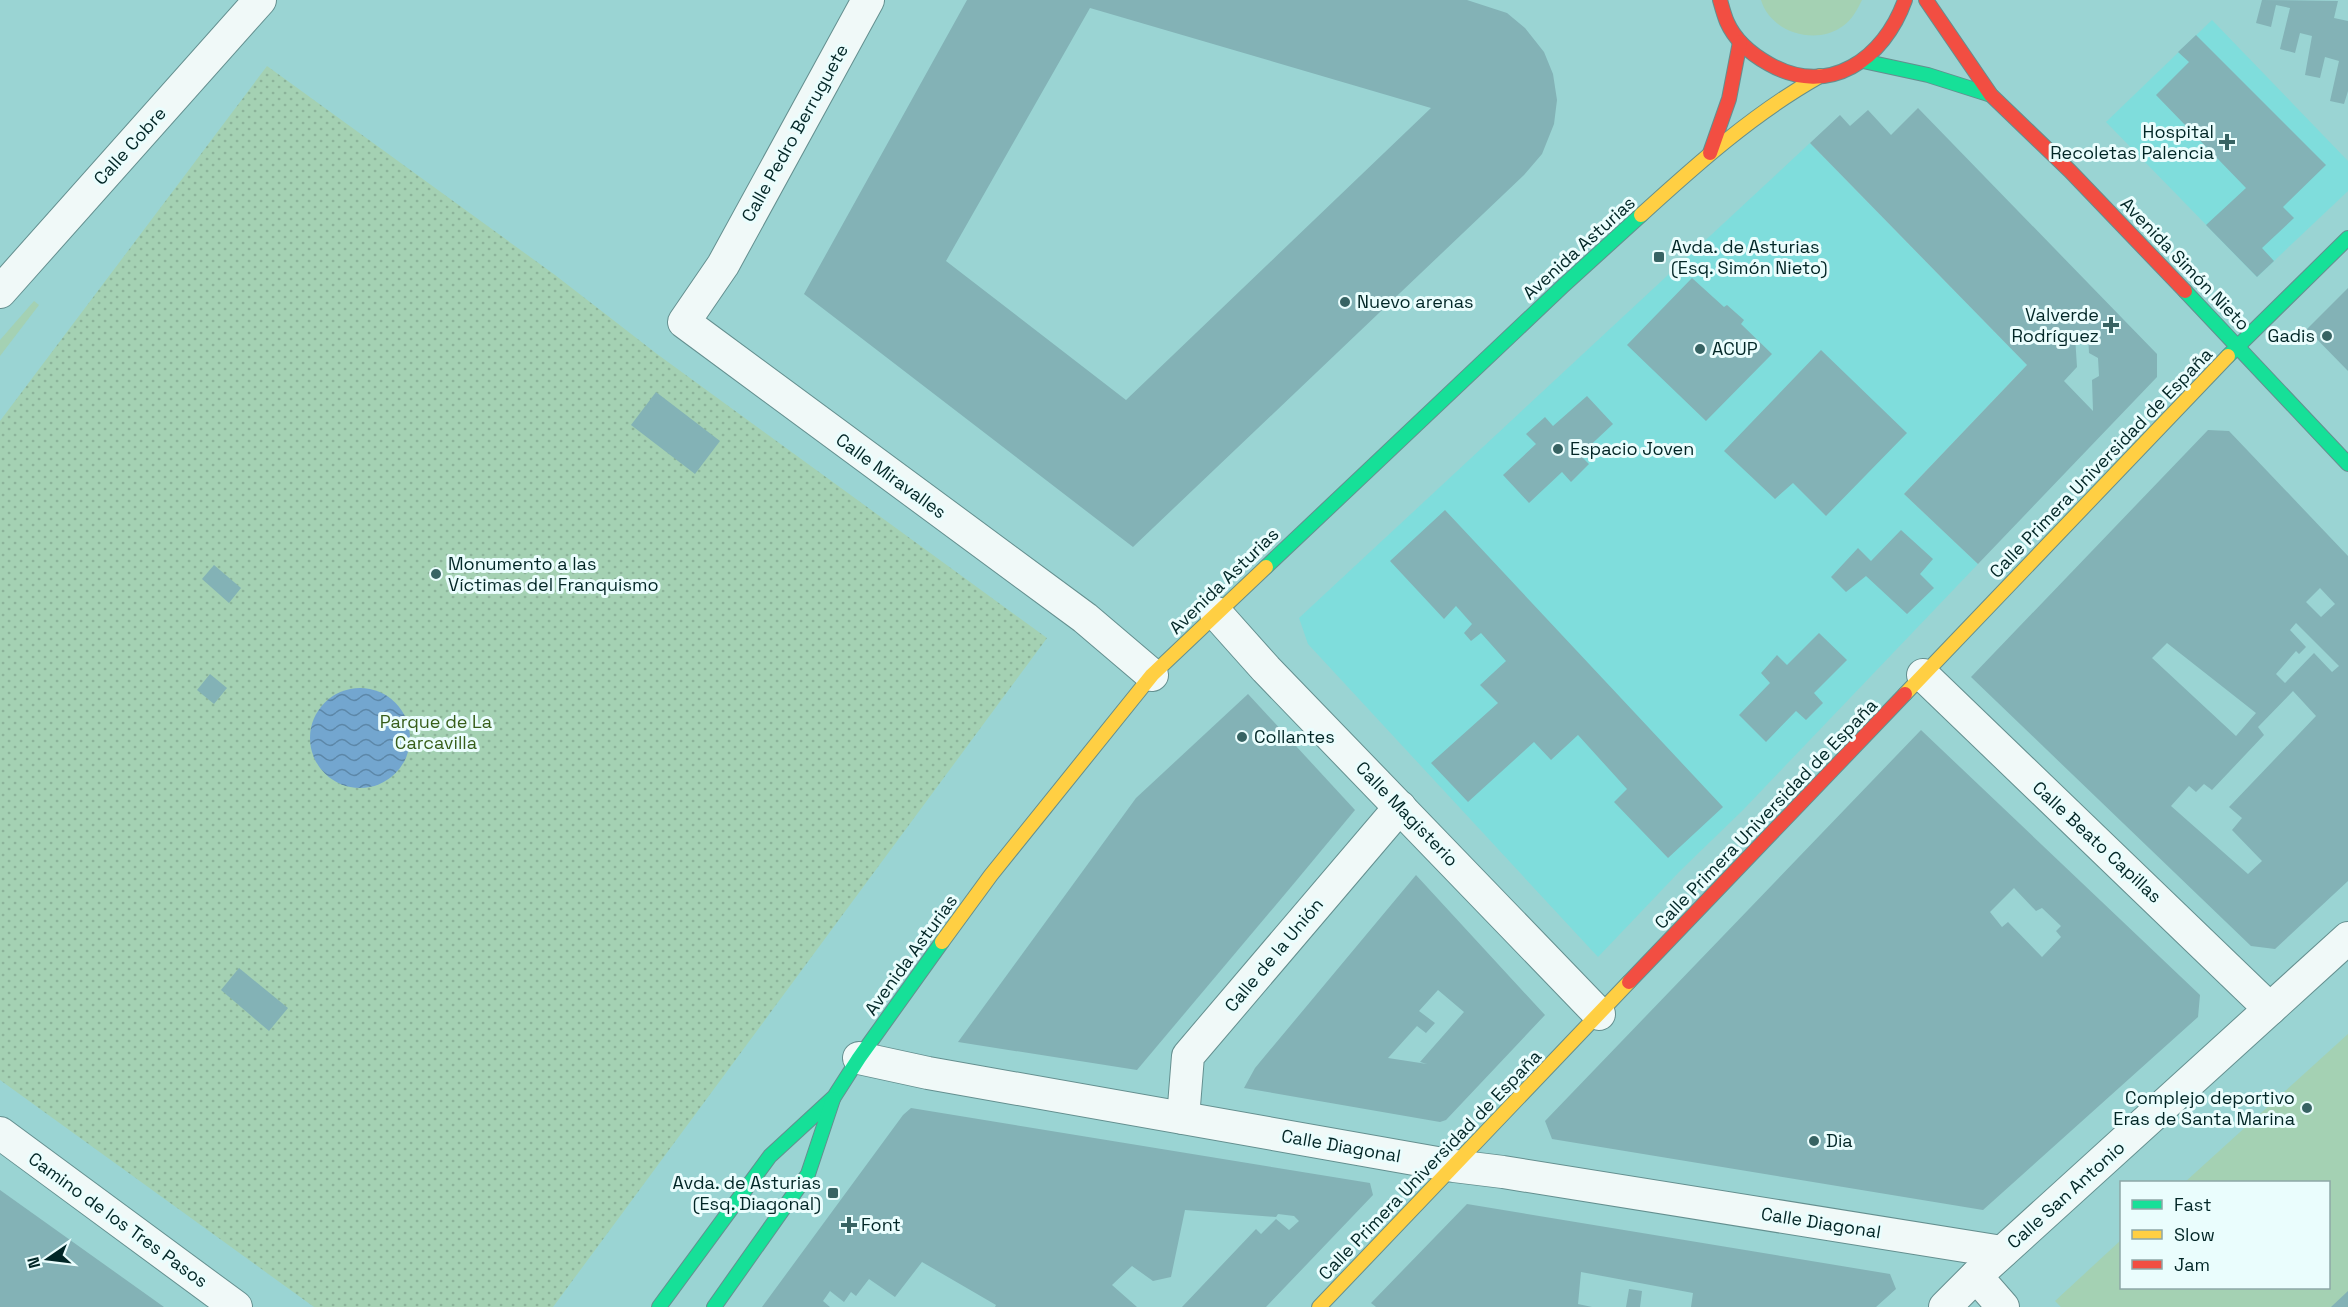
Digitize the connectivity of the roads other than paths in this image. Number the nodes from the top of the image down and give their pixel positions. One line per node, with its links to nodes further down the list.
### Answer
1 (260, 0): 13 (street, Calle Cobre)
2 (868, 0): 12 (street, Calle Pedro Berruguete)
3 (1905, 0): 7 (main road)
4 (1926, 0): 9 (main road, Avenida Simón Nieto)
5 (1713, 3): 6 (main road)
6 (1740, 42): 8 (main road); 10 (main road)
7 (1863, 62): 8 (main road); 9 (main road, Avenida Simón Nieto)
8 (1820, 76): 10 (main road, Avenida Asturias)
9 (1991, 95): 14 (main road, Avenida Simón Nieto)
10 (1710, 153): 16 (main road, Avenida Asturias)
11 (2348, 238): 14 (main road, Calle Primera Universidad de España)
12 (723, 265): 17 (street, Calle Miravalles)
13 (0, 292)
14 (2238, 346): 15 (main road, Avenida Simón Nieto); 18 (main road, Calle Primera Universidad de España)
15 (2348, 464)
16 (1216, 613): 17 (main road, Avenida Asturias); 19 (street, Calle Magisterio)
17 (1152, 675): 23 (main road, Avenida Asturias)
18 (1923, 675): 21 (street, Calle Beato Capillas); 22 (main road, Calle Primera Universidad de España)
19 (1400, 807): 22 (street, Calle Magisterio); 25 (street, Calle de la Unión)
20 (2348, 938): 21 (street, Calle San Antonio)
21 (2270, 1009): 28 (street, Calle San Antonio)
22 (1599, 1014): 27 (main road, Calle Primera Universidad de España)
23 (859, 1058): 24 (main road, Avenida Asturias); 25 (street, Calle Diagonal)
24 (834, 1098): 32 (main road, Avenida Asturias); 33 (main road, Avenida Asturias)
25 (1183, 1118): 27 (street, Calle Diagonal)
26 (0, 1133): 31 (street, Camino de los Tres Pasos)
27 (1454, 1166): 28 (street, Calle Diagonal); 30 (main road, Calle Primera Universidad de España)
28 (2002, 1252): 29 (street, Calle San Antonio)
29 (1976, 1276): 34 (street, Calle San Antonio); 35 (street)
30 (1330, 1303)
31 (236, 1307)
32 (659, 1307)
33 (714, 1307)
34 (1945, 1307)
35 (2003, 1307)

